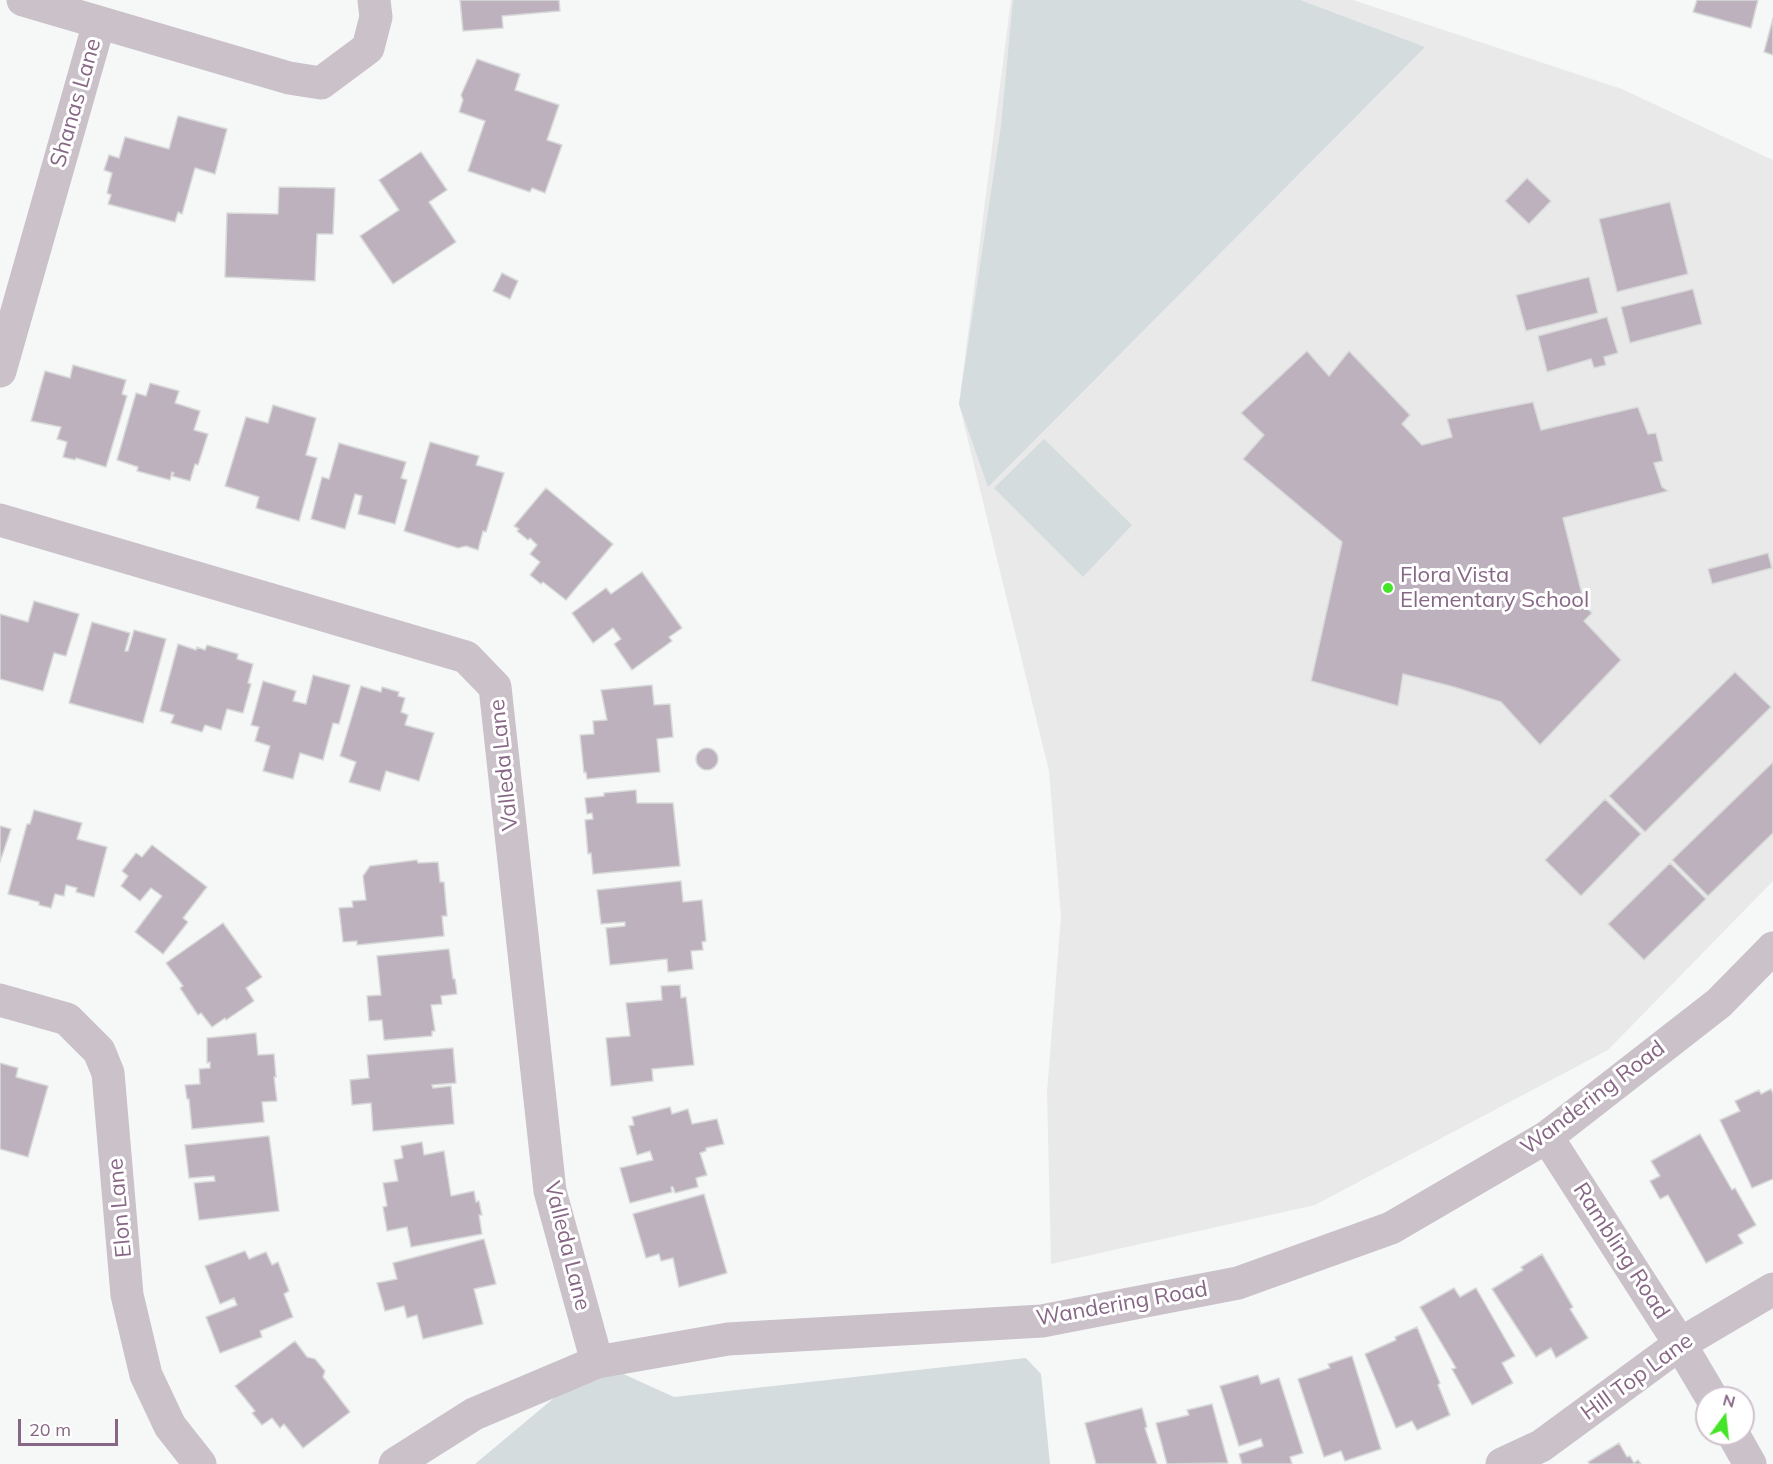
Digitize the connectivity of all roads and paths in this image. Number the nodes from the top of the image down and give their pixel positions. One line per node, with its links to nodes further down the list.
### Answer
1 (24, 0): 3 (street)
2 (374, 0): 3 (street, Shanas Lane)
3 (99, 23): 4 (street, Shanas Lane)
4 (0, 371)
5 (0, 520): 11 (street, Valleda Lane)
6 (1773, 948): 8 (street, Wandering Road)
7 (0, 1000): 14 (street, Elon Lane)
8 (1547, 1137): 10 (street, Rambling Road); 11 (street, Wandering Road)
9 (1773, 1289): 10 (street, Hill Top Lane)
10 (1680, 1344): 12 (street, Rambling Road); 16 (street, Hill Top Lane)
11 (597, 1362): 15 (street, Wandering Road)
12 (1705, 1386)
13 (1739, 1446): 17 (street)
14 (200, 1464)
15 (395, 1464)
16 (1502, 1464)
17 (1750, 1464)

